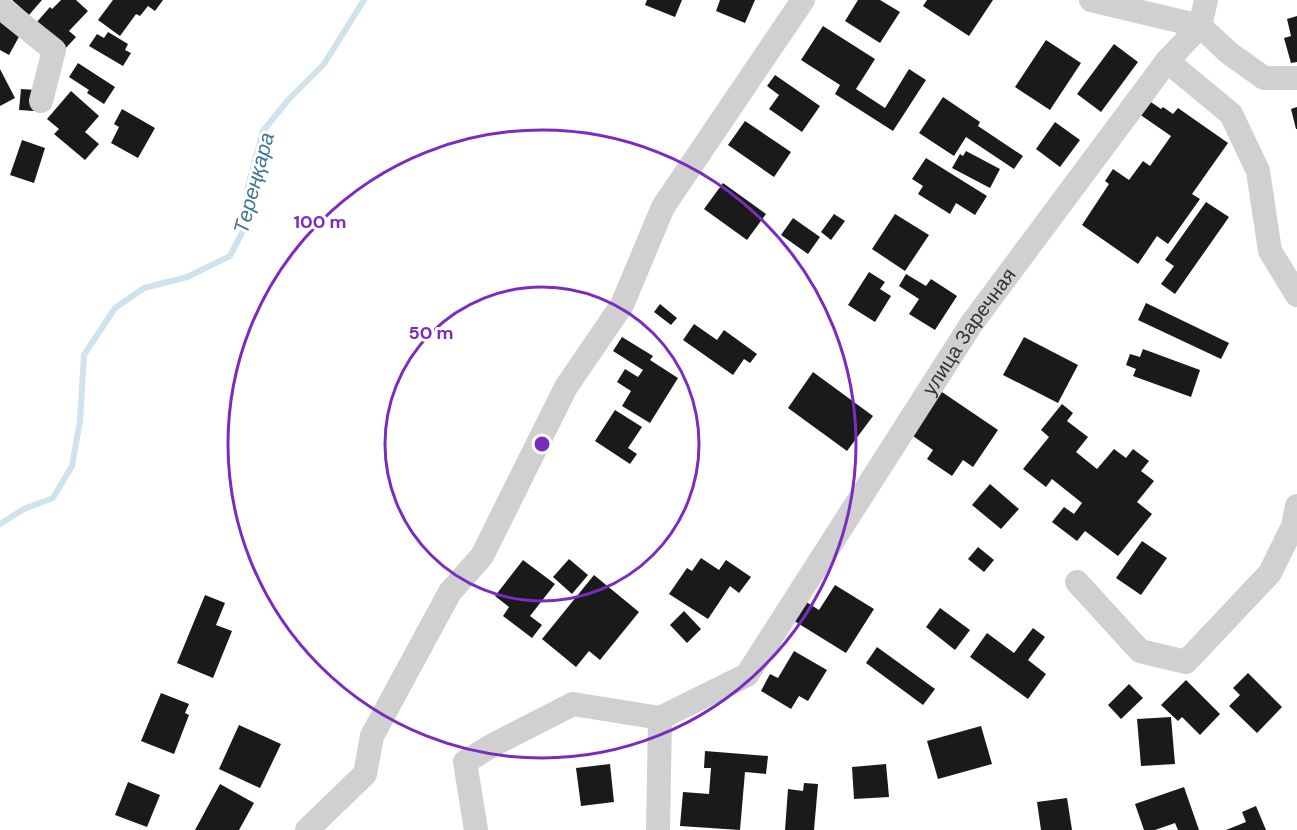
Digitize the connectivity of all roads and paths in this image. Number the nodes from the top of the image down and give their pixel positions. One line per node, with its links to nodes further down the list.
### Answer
1 (803, 0): 13 (street)
2 (1091, 0): 5 (street)
3 (1206, 0): 5 (street)
4 (0, 7): 8 (street)
5 (1200, 26): 6 (street, улица Заречная); 7 (street)
6 (1167, 61): 9 (street); 12 (street, улица Заречная)
7 (1297, 78)
8 (41, 101)
9 (1297, 295)
10 (1297, 506): 11 (street)
11 (1077, 582)
12 (660, 718): 14 (street); 15 (street)
13 (307, 830)
14 (476, 830)
15 (658, 830)

